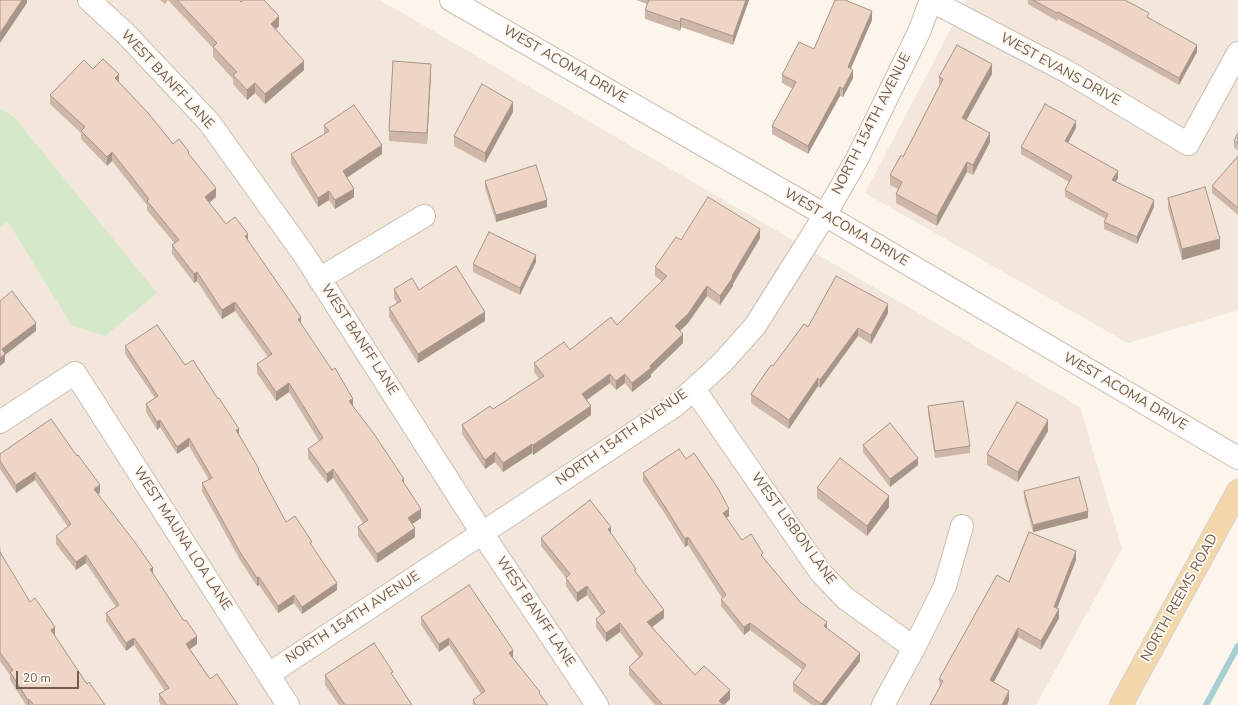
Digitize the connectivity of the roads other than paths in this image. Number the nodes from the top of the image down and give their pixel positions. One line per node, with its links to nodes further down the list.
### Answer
1 (89, 0): 7 (street, WEST BANFF LANE)
2 (452, 0): 5 (street, WEST ACOMA DRIVE)
3 (931, 0): 4 (street, WEST EVANS DRIVE); 5 (street, NORTH 154TH AVENUE)
4 (1238, 53)
5 (824, 215): 8 (street, NORTH 154TH AVENUE); 10 (street, WEST ACOMA DRIVE)
6 (424, 216): 7 (street)
7 (319, 279): 13 (street, WEST BANFF LANE)
8 (694, 389): 13 (street, NORTH 154TH AVENUE); 14 (street, WEST LISBON LANE)
9 (0, 422): 15 (street, WEST MAUNA LOA LANE)
10 (1238, 458)
11 (1238, 492): 19 (main road, NORTH REEMS ROAD)
12 (962, 526): 14 (street)
13 (482, 533): 15 (street, NORTH 154TH AVENUE); 17 (street, WEST BANFF LANE)
14 (914, 648): 18 (street)
15 (268, 674): 16 (street, WEST MAUNA LOA LANE)
16 (288, 705)
17 (597, 705)
18 (883, 705)
19 (1121, 705)

